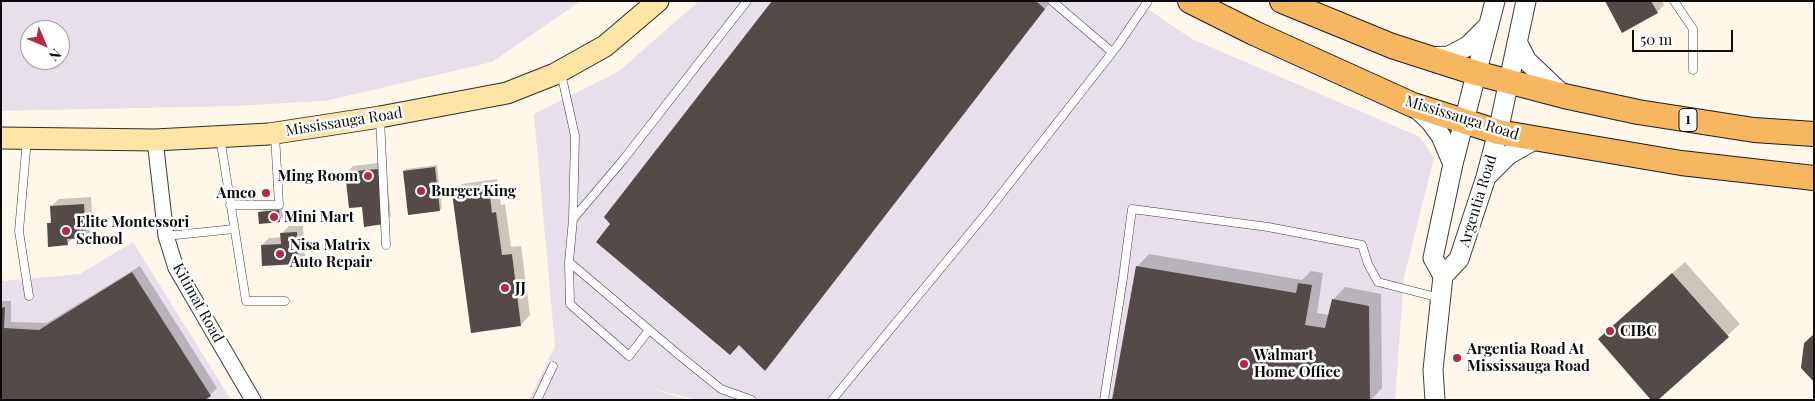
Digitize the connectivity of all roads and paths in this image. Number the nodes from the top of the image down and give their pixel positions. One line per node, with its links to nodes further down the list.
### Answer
1 (658, 1): 15 (main road, Mississauga Road)
2 (747, 1): 34 (lane)
3 (1052, 1): 12 (lane)
4 (1148, 1): 12 (lane)
5 (1190, 1): 19 (main road, Mississauga Road)
6 (1282, 1): 13 (main road, 1)
7 (1495, 1): 10 (street, Argentia Road)
8 (1526, 1): 11 (street, Argentia Road)
9 (1674, 1): 14 (lane)
10 (1490, 24): 13 (street); 16 (street, Argentia Road)
11 (1517, 42): 17 (street, Argentia Road); 18 (street)
12 (1112, 52): 48 (lane)
13 (1426, 57): 16 (main road, 1)
14 (1693, 70)
15 (561, 71): 20 (main road, Mississauga Road); 34 (lane)
16 (1476, 73): 17 (main road, 1); 21 (street, Argentia Road)
17 (1509, 82): 18 (main road, 1); 22 (street, Argentia Road)
18 (1564, 96): 24 (main road, 1)
19 (1413, 105): 21 (main road, Mississauga Road); 30 (street)
20 (380, 118): 23 (main road, Mississauga Road); 37 (lane)
21 (1464, 122): 22 (main road, Mississauga Road); 30 (street, Argentia Road)
22 (1498, 132): 28 (main road, Mississauga Road); 31 (street, Argentia Road)
23 (275, 133): 26 (main road, Mississauga Road); 33 (lane)
24 (1814, 134)
25 (1, 138): 27 (main road, Mississauga Road)
26 (220, 138): 29 (main road, Mississauga Road); 33 (lane)
27 (27, 139): 29 (main road, Mississauga Road); 40 (lane)
28 (1536, 139): 31 (street); 32 (main road, Mississauga Road)
29 (155, 140): 36 (street, Kitimat Road)
30 (1453, 164): 39 (street, Argentia Road)
31 (1486, 177): 39 (street, Argentia Road)
32 (1814, 178)
33 (230, 206): 35 (lane)
34 (573, 219): 38 (lane)
35 (234, 229): 36 (lane); 42 (lane)
36 (166, 236): 45 (street, Kitimat Road)
37 (386, 245)
38 (568, 262): 43 (lane); 43 (lane)
39 (1443, 276): 41 (street, Argentia Road)
40 (29, 296)
41 (1440, 298): 49 (lane); 50 (street, Argentia Road)
42 (285, 301)
43 (649, 330): 47 (lane)
44 (553, 366): 46 (lane)
45 (253, 400)
46 (537, 400)
47 (752, 400)
48 (832, 400)
49 (1104, 400)
50 (1434, 400)

